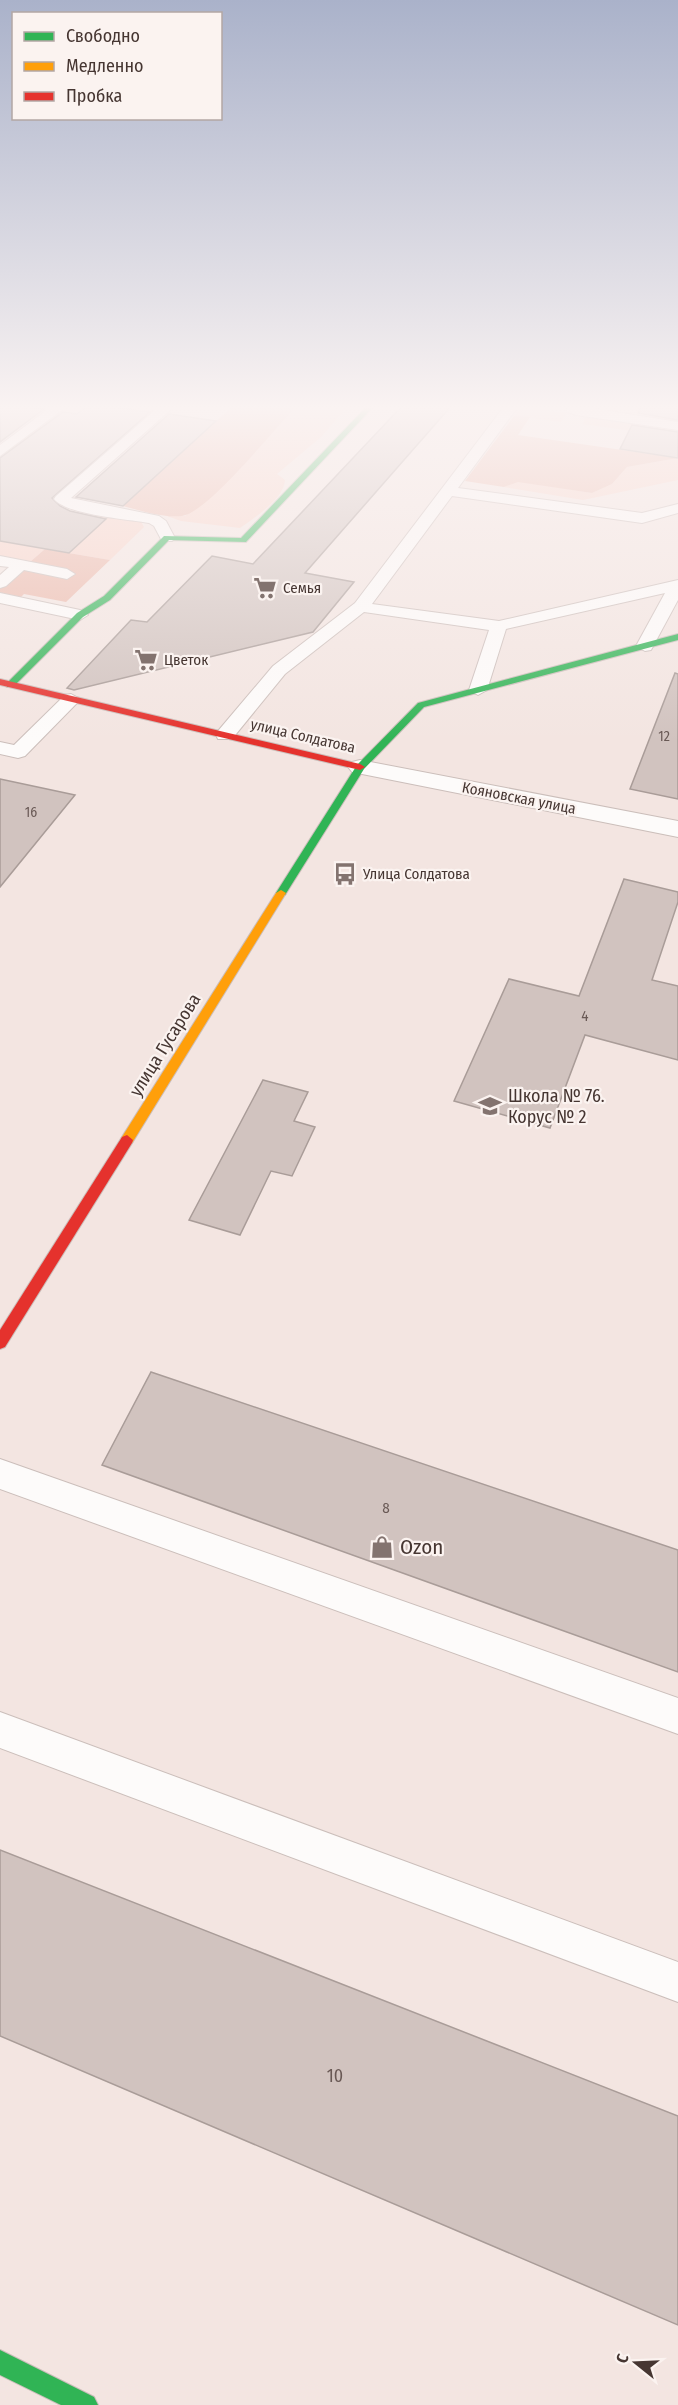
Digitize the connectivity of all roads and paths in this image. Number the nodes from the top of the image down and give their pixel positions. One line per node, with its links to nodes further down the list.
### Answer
1 (139, 516): 6 (lane)
2 (266, 516): 6 (street)
3 (429, 516): 13 (lane)
4 (629, 516): 5 (lane)
5 (648, 516)
6 (167, 538): 14 (street)
7 (0, 561): 8 (lane)
8 (21, 565): 9 (lane); 10 (lane)
9 (67, 574)
10 (0, 583)
11 (677, 586): 15 (lane); 17 (lane)
12 (0, 598): 14 (lane)
13 (362, 607): 15 (lane); 21 (lane)
14 (80, 615): 18 (street)
15 (499, 626): 19 (lane)
16 (678, 637): 17 (street, улица Солдатова)
17 (645, 646): 19 (street, улица Солдатова)
18 (5, 683): 20 (street, улица Солдатова)
19 (478, 690): 23 (street, улица Солдатова)
20 (71, 699): 21 (street, улица Солдатова); 22 (lane)
21 (225, 735): 23 (street, улица Солдатова)
22 (0, 748)
23 (360, 766): 24 (street, Кояновская улица); 25 (street, улица Гусарова)
24 (678, 829)
25 (0, 1343)
26 (0, 1474): 27 (lane)
27 (678, 1716)
28 (0, 1730): 29 (lane)
29 (678, 1982)
30 (0, 2362): 31 (street)
31 (86, 2405)

